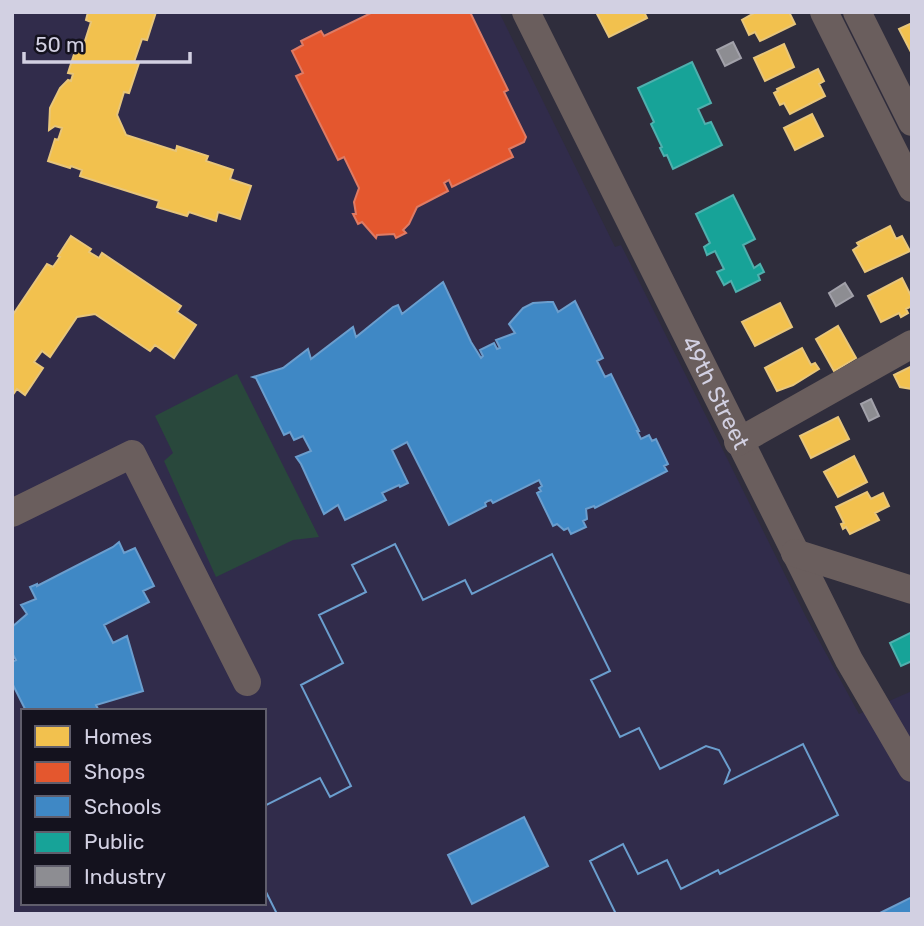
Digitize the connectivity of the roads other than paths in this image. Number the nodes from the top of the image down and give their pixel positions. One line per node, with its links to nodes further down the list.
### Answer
1 (526, 12): 7 (street, 49th Street)
2 (824, 12): 5 (street)
3 (857, 12): 4 (street)
4 (912, 122)
5 (912, 188)
6 (912, 344): 7 (street)
7 (738, 442): 9 (street, 49th Street)
8 (12, 513): 11 (street)
9 (795, 553): 10 (street); 12 (street, 49th Street)
10 (912, 590)
11 (247, 682)
12 (912, 768)

